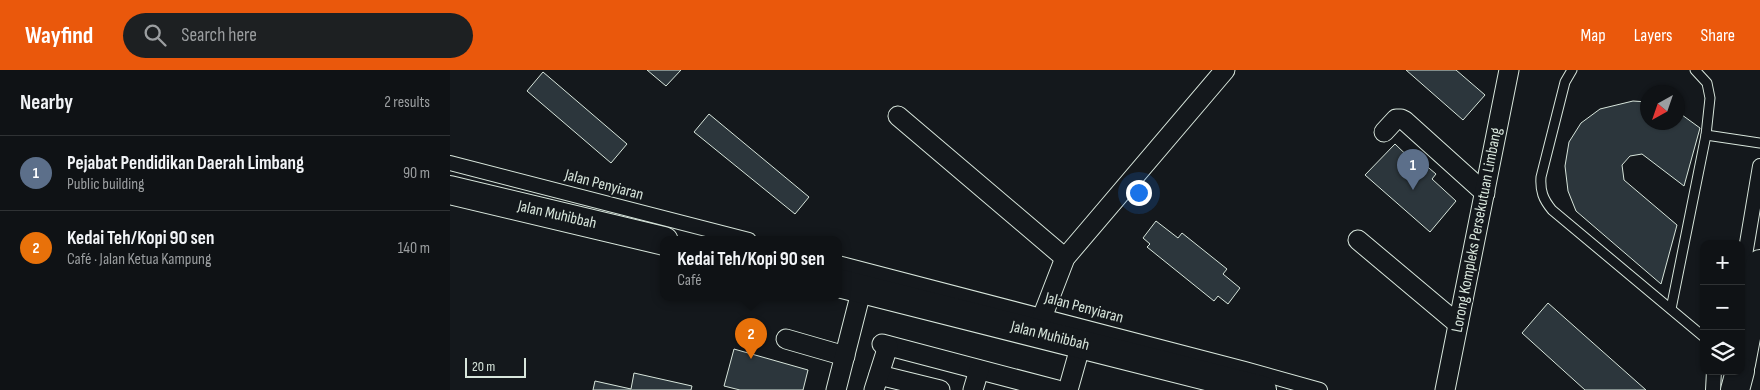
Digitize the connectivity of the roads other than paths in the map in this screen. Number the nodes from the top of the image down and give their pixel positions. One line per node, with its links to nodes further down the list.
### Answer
1 (1225, 70): 17 (street)
2 (1509, 70): 12 (street, Lorong Kompleks Persekutuan Limbang)
3 (1572, 70): 21 (lane)
4 (1695, 70): 7 (lane)
5 (898, 116): 17 (street)
6 (1384, 132): 12 (street)
7 (1706, 135): 8 (lane); 21 (lane)
8 (1760, 143)
9 (450, 163): 13 (street, Jalan Penyiaran)
10 (1760, 166): 16 (street)
11 (450, 190): 14 (main road, Jalan Muhibbah)
12 (1484, 193): 23 (street, Lorong Kompleks Persekutuan Limbang)
13 (733, 236)
14 (660, 240)
15 (1358, 240): 23 (street)
16 (1745, 255)
17 (1066, 258): 22 (street)
18 (842, 264): 22 (street, Jalan Penyiaran)
19 (1760, 264): 26 (main road)
20 (850, 286): 22 (main road, Jalan Muhibbah); 28 (street)
21 (1670, 309): 24 (lane)
22 (1040, 324): 27 (main road, Jalan Muhibbah); 39 (street, Jalan Penyiaran)
23 (1458, 324): 40 (street, Lorong Kompleks Persekutuan Limbang)
24 (1700, 334)
25 (786, 339): 28 (street)
26 (1745, 343)
27 (1081, 344): 37 (street); 38 (main road, Jalan Muhibbah)
28 (845, 356): 33 (street)
29 (979, 370): 32 (street); 35 (street); 36 (street)
30 (1714, 375): 41 (street)
31 (1739, 375): 42 (main road)
32 (876, 382): 34 (street)
33 (836, 390)
34 (940, 390)
35 (973, 390)
36 (1057, 390)
37 (1068, 390)
38 (1262, 390)
39 (1320, 390)
40 (1445, 390)
41 (1713, 390)
42 (1735, 390)

